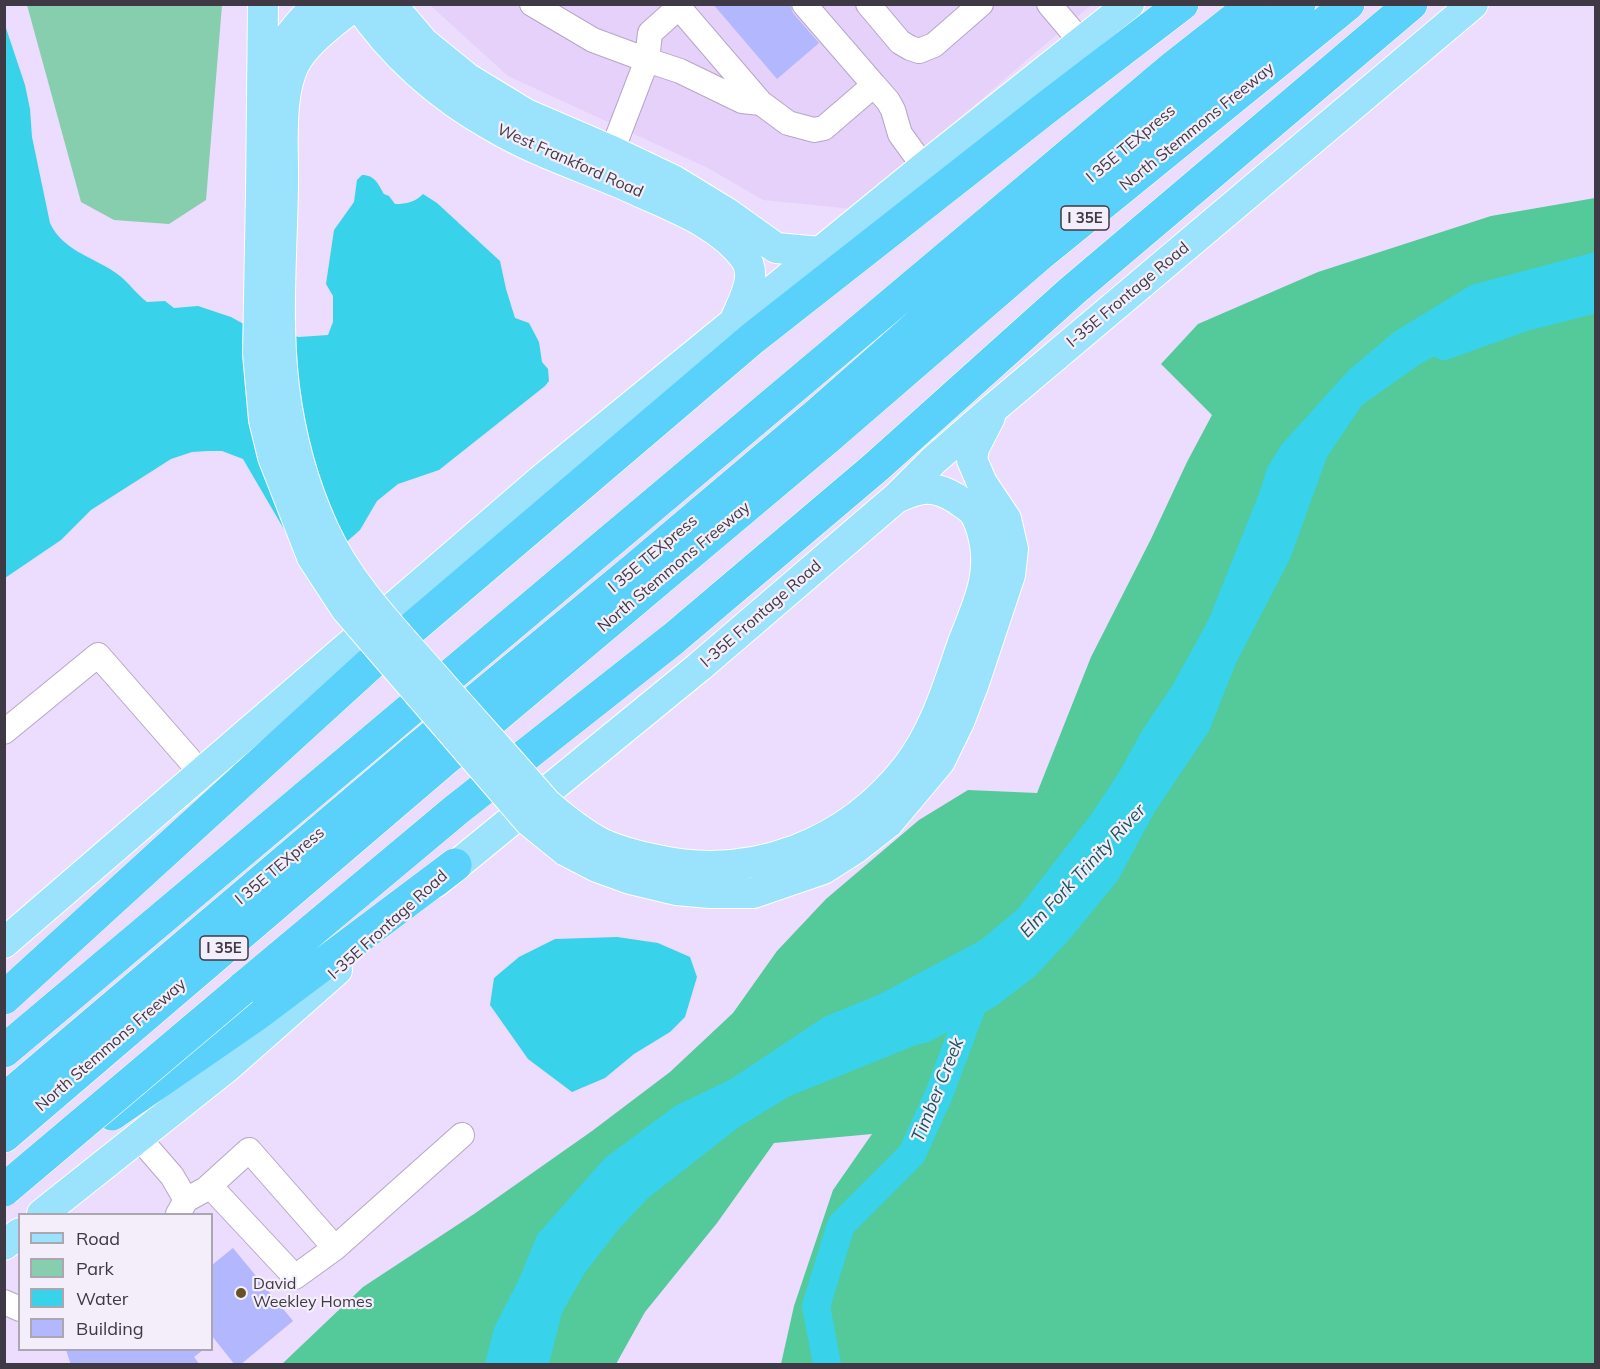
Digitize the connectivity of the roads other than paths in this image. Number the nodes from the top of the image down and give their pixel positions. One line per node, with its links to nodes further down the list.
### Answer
1 (263, 4): 24 (main road)
2 (319, 4): 24 (main road)
3 (357, 4): 19 (main road, West Frankford Road); 20 (main road)
4 (391, 4): 25 (main road, West Frankford Road)
5 (532, 4): 21 (lane)
6 (804, 4): 22 (lane)
7 (868, 4): 8 (lane)
8 (981, 4)
9 (1049, 4): 18 (lane)
10 (1129, 4): 18 (main road)
11 (1182, 4): 29 (highway)
12 (1254, 4): 41 (highway)
13 (1299, 4): 31 (highway, I 35E TEXpress)
14 (1348, 4): 31 (highway, North Stemmons Freeway / I 35E)
15 (1411, 4): 48 (highway, bridge)
16 (1473, 4): 30 (main road, I-35E Frontage Road)
17 (678, 6): 21 (lane); 23 (lane)
18 (1082, 43): 26 (main road)
19 (391, 46): 20 (main road); 25 (main road, West Frankford Road)
20 (302, 54): 27 (main road)
21 (647, 60): 23 (lane); 25 (lane)
22 (874, 86): 23 (lane); 26 (lane)
23 (761, 103)
24 (261, 107): 27 (main road)
25 (607, 163): 28 (main road, West Frankford Road); 29 (main road, West Frankford Road)
26 (924, 166): 28 (main road)
27 (272, 189): 33 (main road, bridge)
28 (821, 252): 29 (main road)
29 (744, 329): 32 (highway)
30 (995, 407): 33 (main road); 34 (main road, I-35E Frontage Road)
31 (823, 425): 35 (highway, I 35E TEXpress)
32 (551, 491): 37 (main road); 40 (highway)
33 (970, 491): 34 (main road)
34 (896, 498): 38 (main road, I-35E Frontage Road)
35 (642, 579): 42 (highway, I 35E TEXpress); 44 (highway, North Stemmons Freeway / I 35E)
36 (4, 732): 37 (lane)
37 (202, 774): 39 (main road)
38 (455, 865): 45 (main road, I-35E Frontage Road); 46 (highway)
39 (5, 943)
40 (4, 998)
41 (4, 1051)
42 (4, 1101)
43 (462, 1135): 53 (lane)
44 (4, 1136)
45 (139, 1138): 49 (lane); 50 (main road, I-35E Frontage Road)
46 (4, 1184)
47 (210, 1186): 49 (lane); 53 (lane); 53 (lane)
48 (4, 1190)
49 (182, 1207)
50 (45, 1213)
51 (18, 1234): 52 (main road)
52 (4, 1245)
53 (335, 1248)
54 (4, 1302): 55 (lane)
55 (18, 1308)

